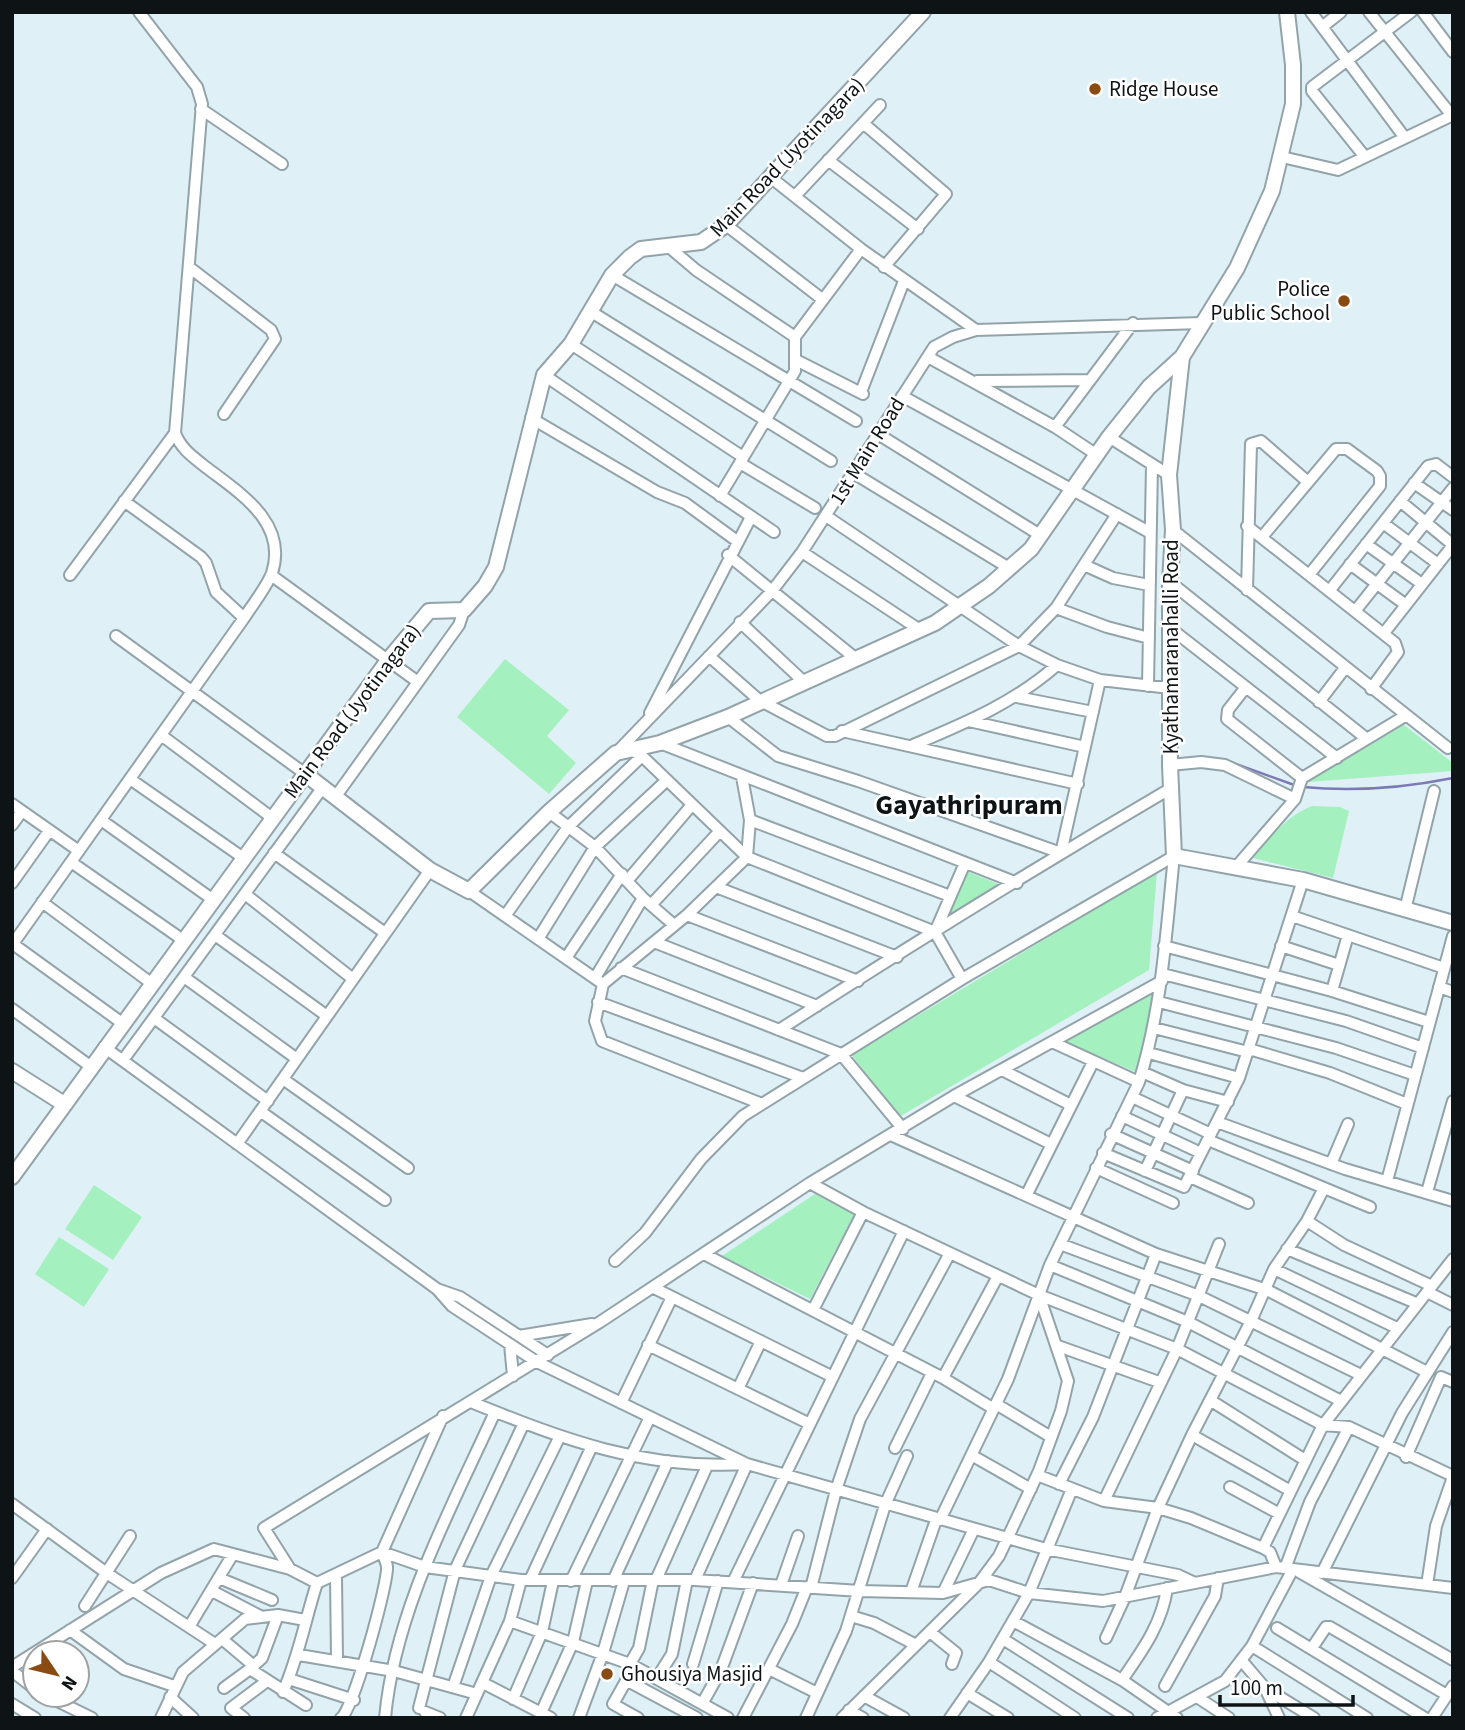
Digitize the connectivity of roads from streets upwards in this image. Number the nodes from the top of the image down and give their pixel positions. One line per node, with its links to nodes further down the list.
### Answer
1 (139, 12): 15 (street)
2 (923, 12): 23 (street, Main Road (Jyotinagara))
3 (1287, 12): 20 (street, Kyathamaranahalli Road)
4 (1295, 12): 20 (street, Kyathamaranahalli Road)
5 (1311, 12): 10 (street)
6 (1341, 12): 10 (street)
7 (1369, 12): 11 (street)
8 (1411, 12): 11 (street)
9 (1423, 12): 12 (street)
10 (1322, 27): 13 (street)
11 (1385, 32): 13 (street); 16 (street)
12 (1453, 52)
13 (1348, 61): 18 (street); 19 (street)
14 (880, 105): 17 (street)
15 (201, 109): 22 (street); 29 (street)
16 (1452, 116): 18 (street)
17 (863, 123): 21 (street); 26 (street)
18 (1405, 138): 19 (street)
19 (1364, 157): 20 (street)
20 (1286, 158): 35 (street, Kyathamaranahalli Road)
21 (828, 160): 24 (street); 26 (street)
22 (282, 164)
23 (769, 176): 24 (street); 25 (street, Main Road (Jyotinagara))
24 (795, 196): 28 (street)
25 (726, 225): 27 (street, Main Road (Jyotinagara)); 33 (street)
26 (918, 229): 30 (street)
27 (669, 247): 31 (street, Main Road (Jyotinagara)); 38 (street)
28 (860, 249): 30 (street); 33 (street)
29 (189, 267): 48 (street); 53 (street)
30 (884, 267): 32 (street)
31 (612, 275): 34 (street, Main Road (Jyotinagara)); 46 (street)
32 (904, 281): 37 (street); 42 (street)
33 (822, 299): 38 (street)
34 (590, 311): 39 (street, Main Road (Jyotinagara)); 51 (street)
35 (1203, 321): 36 (street, 1st Main Road); 41 (street, Kyathamaranahalli Road)
36 (1133, 323): 37 (street, 1st Main Road); 44 (street)
37 (976, 330): 40 (street, 1st Main Road)
38 (795, 337): 42 (street)
39 (571, 344): 43 (street, Main Road (Jyotinagara)); 57 (street)
40 (928, 357): 45 (street); 47 (street, 1st Main Road)
41 (1182, 357): 55 (street); 61 (street, Kyathamaranahalli Road)
42 (796, 360): 46 (street)
43 (544, 375): 49 (street, Main Road (Jyotinagara)); 67 (street)
44 (1090, 380): 45 (street); 52 (street)
45 (974, 381): 52 (street)
46 (788, 383): 50 (street); 51 (street)
47 (902, 396): 54 (street, 1st Main Road); 66 (street)
48 (224, 414)
49 (531, 418): 84 (street); 108 (street, Main Road (Jyotinagara))
50 (856, 421)
51 (765, 423): 57 (street); 58 (street)
52 (1055, 426): 56 (street)
53 (175, 433): 68 (street); 96 (street)
54 (878, 434): 60 (street, 1st Main Road); 82 (street)
55 (1109, 437): 56 (street); 59 (street)
56 (1097, 455): 66 (street)
57 (741, 460): 67 (street); 71 (street)
58 (831, 461)
59 (1152, 465): 61 (street); 81 (street)
60 (855, 474): 74 (street, 1st Main Road); 94 (street)
61 (1169, 475): 79 (street, Kyathamaranahalli Road)
62 (1453, 477): 64 (street)
63 (1308, 482): 78 (street); 83 (street); 97 (street)
64 (1415, 483): 69 (street); 70 (street)
65 (1453, 488): 70 (street)
66 (1072, 489): 73 (street); 82 (street)
67 (720, 496): 75 (street)
68 (124, 501): 95 (street); 110 (street)
69 (1400, 502): 76 (street); 77 (street)
70 (1442, 502): 72 (street); 77 (street)
71 (815, 508)
72 (1453, 510)
73 (1117, 514): 81 (street); 93 (street)
74 (826, 516): 88 (street, 1st Main Road); 106 (street)
75 (751, 517): 80 (street); 84 (street)
76 (1383, 523): 85 (street); 86 (street)
77 (1426, 523): 85 (street); 87 (street)
78 (1247, 526): 83 (street); 102 (street)
79 (1172, 530): 98 (street, Kyathamaranahalli Road); 102 (street)
80 (774, 532)
81 (1149, 532): 101 (street)
82 (1040, 536): 94 (street)
83 (1262, 537): 97 (street)
84 (737, 541): 89 (street)
85 (1410, 543): 91 (street); 92 (street)
86 (1366, 544): 90 (street); 91 (street)
87 (1453, 545): 92 (street)
88 (802, 552): 104 (street, 1st Main Road); 113 (street)
89 (729, 555): 104 (street); 138 (street)
90 (1350, 564): 99 (street); 103 (street)
91 (1393, 564): 99 (street); 100 (street)
92 (1438, 564): 100 (street)
93 (1084, 565): 101 (street); 107 (street)
94 (1009, 568): 106 (street)
95 (70, 575)
96 (271, 575): 110 (street); 120 (street)
97 (1309, 575): 103 (street)
98 (1170, 582): 112 (street, Kyathamaranahalli Road); 133 (street)
99 (1377, 584): 105 (street); 109 (street)
100 (1422, 584): 105 (street)
101 (1149, 585): 116 (street)
102 (1247, 590): 122 (street)
103 (1330, 590): 109 (street)
104 (772, 591): 111 (street, 1st Main Road); 119 (street)
105 (1406, 606): 114 (street)
106 (959, 607): 113 (street); 117 (street)
107 (1056, 608): 116 (street); 117 (street)
108 (464, 610): 120 (street, Main Road (Jyotinagara)); 125 (street)
109 (1356, 610): 114 (street)
110 (244, 618): 130 (street)
111 (740, 622): 118 (street, 1st Main Road); 124 (street)
112 (1170, 628): 127 (street); 128 (street, Kyathamaranahalli Road)
113 (920, 629): 119 (street)
114 (1384, 633): 129 (street)
115 (116, 636): 130 (street)
116 (1149, 638): 126 (street)
117 (1019, 646): 121 (street); 139 (street)
118 (709, 656): 132 (street); 138 (street, 1st Main Road)
119 (855, 658): 124 (street)
120 (388, 659): 125 (street); 150 (street, Main Road (Jyotinagara))
121 (1057, 665): 123 (street); 131 (street)
122 (1345, 668): 129 (street); 133 (street)
123 (1100, 680): 126 (street); 134 (street)
124 (803, 681): 132 (street)
125 (418, 682): 159 (street)
126 (1148, 686): 128 (street)
127 (1246, 687): 148 (street); 157 (street)
128 (1170, 688): 149 (street, Kyathamaranahalli Road)
129 (1371, 689): 135 (street)
130 (192, 692): 140 (street); 150 (street)
131 (1017, 697): 134 (street); 137 (street)
132 (759, 700): 136 (street); 139 (street)
133 (1319, 702): 141 (street)
134 (1093, 712): 144 (street)
135 (1405, 716): 141 (street); 145 (street)
136 (728, 717): 142 (street); 174 (street)
137 (969, 722): 143 (street); 144 (street)
138 (645, 723): 146 (street, 1st Main Road)
139 (842, 731): 143 (street)
140 (161, 735): 152 (street); 164 (street)
141 (1367, 739): 148 (street)
142 (660, 743): 147 (street); 151 (street)
143 (913, 746): 154 (street)
144 (1085, 747): 154 (street)
145 (1448, 748)
146 (616, 753): 147 (street); 163 (street)
147 (637, 753): 153 (street); 168 (street)
148 (1336, 758): 157 (street)
149 (1171, 765): 156 (street, Kyathamaranahalli Road); 157 (street)
150 (304, 773): 155 (street); 164 (street, Main Road (Jyotinagara))
151 (742, 777): 166 (street); 179 (street)
152 (130, 779): 165 (street); 176 (street)
153 (666, 780): 161 (street); 171 (street)
154 (1078, 784): 174 (street)
155 (323, 787): 159 (street); 173 (street)
156 (1173, 787): 174 (street); 175 (street, Kyathamaranahalli Road)
157 (1299, 787): 180 (street)
158 (1434, 792): 193 (street)
159 (336, 796): 181 (street)
160 (12, 804): 162 (street)
161 (691, 806): 170 (street); 182 (street)
162 (22, 811): 167 (street); 169 (street)
163 (549, 811): 168 (street); 187 (street)
164 (271, 817): 176 (street, Main Road (Jyotinagara))
165 (101, 820): 172 (street); 190 (street)
166 (750, 820): 177 (street); 189 (street)
167 (12, 825)
168 (568, 827): 171 (street); 195 (street)
169 (49, 831): 172 (street); 184 (street)
170 (719, 831): 177 (street); 192 (street)
171 (595, 847): 182 (street); 204 (street)
172 (79, 851): 178 (street)
173 (275, 853): 188 (street); 200 (street)
174 (1061, 853): 185 (street)
175 (1174, 856): 180 (street); 208 (street, Kyathamaranahalli Road); 219 (street)
176 (242, 857): 190 (street, Main Road (Jyotinagara))
177 (747, 857): 186 (street); 199 (street)
178 (71, 862): 191 (street); 205 (street)
179 (965, 863): 185 (street); 189 (street)
180 (1236, 866): 183 (street)
181 (430, 870): 187 (street); 200 (street)
182 (624, 877): 192 (street); 211 (street)
183 (1304, 880): 193 (street); 196 (street)
184 (12, 883)
185 (1017, 883): 199 (street)
186 (716, 887): 194 (street); 210 (street)
187 (469, 891): 195 (street)
188 (245, 894): 201 (street); 218 (street)
189 (950, 896): 199 (street)
190 (212, 899): 205 (street, Main Road (Jyotinagara))
191 (42, 902): 207 (street); 222 (street)
192 (647, 902): 198 (street); 220 (street)
193 (1405, 910): 197 (street)
194 (687, 915): 198 (street); 221 (street)
195 (505, 916): 204 (street)
196 (1292, 916): 202 (street); 209 (street)
197 (1453, 923)
198 (674, 925): 206 (street)
199 (935, 932): 210 (street); 219 (street)
200 (385, 933): 218 (street)
201 (215, 935): 216 (street); 231 (street)
202 (1348, 935): 212 (street); 214 (street)
203 (1453, 936): 214 (street)
204 (538, 939): 211 (street)
205 (183, 940): 222 (street, Main Road (Jyotinagara))
206 (654, 942): 213 (street); 229 (street)
207 (13, 944): 234 (street)
208 (1164, 946): 215 (street); 217 (street, Kyathamaranahalli Road)
209 (1281, 946): 212 (street); 215 (street)
210 (897, 957): 221 (street)
211 (566, 958): 220 (street)
212 (1339, 965): 224 (street)
213 (621, 968): 220 (street); 237 (street)
214 (1444, 968): 223 (street)
215 (1271, 975): 224 (street); 226 (street)
216 (184, 977): 232 (street); 244 (street)
217 (1163, 977): 226 (street); 228 (street, Kyathamaranahalli Road); 238 (street)
218 (353, 979): 231 (street)
219 (962, 979): 243 (street)
220 (599, 981): 227 (street)
221 (858, 981): 229 (street)
222 (151, 983): 234 (street, Main Road (Jyotinagara))
223 (1439, 987): 225 (street); 233 (street)
224 (1332, 991): 233 (street)
225 (1453, 992)
226 (1265, 1000): 235 (street); 240 (street)
227 (598, 1002): 252 (street); 262 (street)
228 (1158, 1002): 235 (street); 236 (street, Kyathamaranahalli Road)
229 (817, 1006): 237 (street)
230 (12, 1009): 247 (street)
231 (327, 1016): 244 (street)
232 (154, 1018): 245 (street); 258 (street)
233 (1429, 1022): 240 (street)
234 (122, 1023): 239 (street, Main Road (Jyotinagara))
235 (1255, 1026): 241 (street); 250 (street)
236 (1154, 1028): 241 (street); 242 (street, Kyathamaranahalli Road)
237 (779, 1030): 243 (street)
238 (1052, 1042): 246 (street); 248 (street)
239 (104, 1047): 245 (street); 247 (street, Main Road (Jyotinagara))
240 (1423, 1048): 250 (street)
241 (1249, 1050): 253 (street); 263 (street)
242 (1149, 1053): 251 (street, Kyathamaranahalli Road); 253 (street)
243 (841, 1054): 252 (street); 270 (street)
244 (297, 1059): 254 (street)
245 (123, 1060): 275 (street)
246 (1093, 1062): 251 (street); 264 (street)
247 (90, 1066): 261 (street, Main Road (Jyotinagara))
248 (1002, 1070): 256 (street); 264 (street)
249 (12, 1071): 261 (street)
250 (1415, 1075): 263 (street)
251 (1141, 1077): 255 (street); 257 (street, Kyathamaranahalli Road)
252 (803, 1078): 262 (street)
253 (1239, 1078): 259 (street)
254 (283, 1079): 258 (street); 281 (street)
255 (1183, 1090): 259 (street); 266 (street)
256 (954, 1096): 270 (street); 276 (street)
257 (1132, 1097): 266 (street); 267 (street, Kyathamaranahalli Road)
258 (268, 1101): 265 (street)
259 (1228, 1101): 268 (street)
260 (1453, 1101): 289 (street)
261 (64, 1104): 285 (street, Main Road (Jyotinagara))
262 (762, 1104): 306 (street)
263 (1408, 1104): 286 (street)
264 (1071, 1105): 276 (street)
265 (260, 1111): 275 (street); 291 (street)
266 (1171, 1115): 272 (street); 274 (street)
267 (1122, 1116): 271 (street, Kyathamaranahalli Road); 272 (street)
268 (1217, 1122): 274 (street); 280 (street)
269 (1348, 1124): 280 (street)
270 (903, 1129): 273 (street)
271 (1111, 1134): 277 (street, Kyathamaranahalli Road); 279 (street)
272 (1162, 1135): 278 (street); 279 (street)
273 (892, 1136): 287 (street); 290 (street)
274 (1209, 1137): 278 (street); 288 (street)
275 (237, 1144): 314 (street)
276 (1051, 1144): 290 (street)
277 (1103, 1153): 282 (street, Kyathamaranahalli Road); 283 (street)
278 (1201, 1153): 284 (street)
279 (1152, 1154): 283 (street); 284 (street)
280 (1331, 1164): 286 (street)
281 (408, 1168)
282 (1096, 1168): 293 (street); 297 (street, Kyathamaranahalli Road)
283 (1144, 1171): 284 (street)
284 (1191, 1174): 294 (street)
285 (12, 1177)
286 (1387, 1181): 289 (street)
287 (810, 1184): 296 (street); 304 (street)
288 (1323, 1189): 295 (street); 298 (street)
289 (1427, 1192): 292 (street)
290 (1027, 1194): 297 (street)
291 (385, 1200)
292 (1453, 1200)
293 (1173, 1203)
294 (1248, 1203)
295 (1370, 1207)
296 (863, 1212): 299 (street); 323 (street)
297 (1072, 1217): 300 (street, Kyathamaranahalli Road); 305 (street)
298 (1307, 1221): 302 (street); 315 (street)
299 (904, 1231): 303 (street); 329 (street)
300 (1060, 1244): 308 (street, Kyathamaranahalli Road); 312 (street)
301 (1219, 1244): 310 (street)
302 (1287, 1250): 309 (street); 321 (street)
303 (950, 1253): 311 (street); 339 (street)
304 (704, 1254): 313 (street); 323 (street)
305 (1156, 1254): 310 (street); 312 (street)
306 (615, 1261)
307 (1451, 1264): 315 (street)
308 (1050, 1265): 317 (street, Kyathamaranahalli Road); 320 (street)
309 (1274, 1269): 316 (street); 327 (street)
310 (1209, 1270): 316 (street); 318 (street)
311 (998, 1276): 317 (street); 349 (street)
312 (1146, 1277): 318 (street); 320 (street)
313 (654, 1288): 319 (street); 325 (street)
314 (437, 1289): 331 (street); 333 (street)
315 (1429, 1289): 321 (street); 322 (street)
316 (1267, 1290): 324 (street); 337 (street)
317 (1040, 1295): 328 (street); 335 (street); 357 (street, Kyathamaranahalli Road)
318 (1199, 1296): 324 (street); 326 (street)
319 (672, 1297): 332 (street); 334 (street)
320 (1136, 1302): 326 (street); 328 (street)
321 (1416, 1303): 327 (street)
322 (1453, 1305)
323 (813, 1310): 329 (street)
324 (1251, 1321): 336 (street); 346 (street)
325 (600, 1322): 331 (street); 340 (street)
326 (1188, 1322): 336 (street); 338 (street)
327 (1397, 1328): 337 (street)
328 (1127, 1331): 338 (street); 342 (street)
329 (855, 1332): 339 (street); 348 (street)
330 (1453, 1332): 343 (street)
331 (519, 1336): 340 (street)
332 (761, 1341): 348 (street); 352 (street)
333 (510, 1344): 341 (street); 347 (street)
334 (648, 1345): 352 (street); 356 (street)
335 (1058, 1346): 342 (street); 367 (street)
336 (1238, 1346): 345 (street); 354 (street)
337 (1383, 1348): 343 (street); 346 (street)
338 (1177, 1349): 345 (street); 350 (street)
339 (894, 1354): 344 (street); 386 (street)
340 (548, 1355): 341 (street)
341 (537, 1362): 347 (street); 356 (street)
342 (1114, 1364): 350 (street); 382 (street)
343 (1427, 1372): 368 (street)
344 (932, 1373): 349 (street); 370 (street)
345 (1224, 1373): 353 (street); 363 (street)
346 (1361, 1375): 354 (street)
347 (513, 1376): 355 (street)
348 (833, 1377): 362 (street)
349 (943, 1378): 357 (street)
350 (1159, 1382): 388 (street)
351 (1453, 1382): 374 (street)
352 (738, 1389): 362 (street)
353 (1210, 1401): 365 (street); 375 (street)
354 (1341, 1401): 363 (street)
355 (471, 1402): 358 (street); 359 (street)
356 (621, 1402): 360 (street)
357 (995, 1407): 367 (street); 373 (street, Kyathamaranahalli Road)
358 (495, 1412): 361 (street); 403 (street)
359 (443, 1416): 401 (street); 406 (street)
360 (650, 1417): 371 (street); 377 (street)
361 (523, 1423): 366 (street); 407 (street)
362 (810, 1424): 379 (street)
363 (1323, 1425): 364 (street); 375 (street)
364 (1349, 1427): 368 (street); 405 (street)
365 (1192, 1435): 387 (street); 391 (street)
366 (560, 1437): 369 (street); 411 (street)
367 (1051, 1437): 380 (street)
368 (1385, 1447): 374 (street); 408 (street)
369 (591, 1448): 371 (street); 415 (street)
370 (895, 1448)
371 (632, 1456): 376 (street); 419 (street)
372 (907, 1456): 390 (street)
373 (973, 1456): 384 (street); 393 (street, Kyathamaranahalli Road)
374 (1406, 1457): 381 (street)
375 (1305, 1460): 387 (street)
376 (668, 1461): 378 (street); 421 (street)
377 (747, 1464): 378 (street); 379 (street); 417 (street)
378 (707, 1466): 416 (street)
379 (785, 1475): 386 (street); 423 (street)
380 (1037, 1475): 382 (street); 384 (street)
381 (1453, 1477): 428 (street)
382 (1059, 1484): 385 (street)
383 (1230, 1488): 392 (street)
384 (1031, 1489): 398 (street)
385 (1072, 1489): 388 (street); 400 (street)
386 (835, 1490): 390 (street); 430 (street)
387 (1289, 1490): 392 (street)
388 (1104, 1501): 391 (street)
389 (12, 1504): 394 (street)
390 (885, 1505): 393 (street); 435 (street)
391 (1158, 1508): 399 (street); 404 (street)
392 (1278, 1513): 399 (street)
393 (938, 1520): 395 (street); 436 (street, Kyathamaranahalli Road)
394 (47, 1529): 409 (street); 412 (street)
395 (974, 1529): 398 (street); 437 (street)
396 (130, 1536): 409 (street)
397 (798, 1536): 429 (street)
398 (1008, 1537): 400 (street); 426 (street)
399 (1263, 1548): 405 (street)
400 (1046, 1549): 404 (street); 438 (street)
401 (382, 1552): 403 (street); 410 (street); 466 (street)
402 (233, 1554): 406 (street); 413 (street); 433 (street)
403 (425, 1567): 407 (street); 473 (street)
404 (1135, 1567): 427 (street); 439 (street)
405 (1285, 1567): 408 (street); 414 (street); 458 (street); 463 (street)
406 (289, 1569): 424 (street)
407 (455, 1570): 411 (street); 476 (street)
408 (1322, 1573): 428 (street)
409 (108, 1574): 433 (street); 441 (street)
410 (336, 1576): 424 (street); 462 (street)
411 (491, 1576): 415 (street); 481 (street)
412 (12, 1578)
413 (219, 1578): 434 (street); 440 (street)
414 (1219, 1578): 427 (street); 480 (street)
415 (526, 1580): 418 (street); 446 (street)
416 (654, 1580): 417 (street); 421 (street); 469 (street)
417 (691, 1580): 422 (street); 474 (street)
418 (554, 1581): 419 (street); 451 (street)
419 (570, 1581): 420 (street)
420 (587, 1581): 421 (street); 456 (street)
421 (618, 1581): 460 (street)
422 (718, 1581): 423 (street); 467 (street)
423 (733, 1582): 425 (street)
424 (317, 1583): 445 (street)
425 (753, 1583): 429 (street); 495 (street)
426 (979, 1583): 437 (street); 438 (street); 452 (street)
427 (1195, 1583): 431 (street)
428 (1427, 1585): 432 (street)
429 (781, 1586): 430 (street)
430 (809, 1588): 435 (street); 472 (street)
431 (1167, 1588): 439 (street); 478 (street)
432 (1453, 1588)
433 (132, 1591): 448 (street); 450 (street)
434 (212, 1591): 444 (street); 448 (street)
435 (860, 1591): 436 (street); 443 (street)
436 (911, 1592): 437 (street)
437 (943, 1593)
438 (1029, 1593): 439 (street); 447 (street)
439 (1125, 1597): 453 (street)
440 (272, 1600)
441 (85, 1606)
442 (278, 1615): 444 (street); 445 (street); 470 (street)
443 (851, 1616): 457 (street); 488 (street)
444 (262, 1617): 455 (street)
445 (305, 1620): 461 (street)
446 (510, 1621): 451 (street); 483 (street)
447 (1013, 1621): 454 (street); 478 (street)
448 (189, 1627): 455 (street)
449 (1277, 1628): 459 (street)
450 (70, 1630): 471 (street); 486 (street)
451 (542, 1632): 456 (street); 492 (street)
452 (930, 1632): 457 (street); 468 (street)
453 (1106, 1638)
454 (1003, 1639): 465 (street); 521 (street)
455 (219, 1642): 470 (street); 486 (street)
456 (573, 1642): 460 (street); 499 (street)
457 (916, 1645): 490 (street)
458 (1251, 1647): 464 (street); 526 (street)
459 (1312, 1648): 485 (street); 527 (street)
460 (603, 1653): 469 (street); 510 (street)
461 (299, 1655): 462 (street); 475 (street)
462 (337, 1660): 466 (street)
463 (1453, 1660)
464 (1242, 1661): 484 (street); 491 (street)
465 (989, 1662): 489 (street); 520 (street)
466 (364, 1664): 473 (street); 493 (street)
467 (693, 1664)
468 (953, 1664)
469 (632, 1665): 474 (street); 477 (street)
470 (252, 1667): 479 (street); 482 (street)
471 (12, 1669)
472 (769, 1669): 488 (street); 514 (street)
473 (394, 1671): 476 (street); 507 (street)
474 (657, 1678): 495 (street)
475 (289, 1679): 487 (street); 493 (street)
476 (424, 1679): 481 (street); 508 (street)
477 (626, 1680): 511 (street); 512 (street)
478 (1122, 1680): 500 (street)
479 (267, 1681): 487 (street); 505 (street)
480 (1165, 1686)
481 (453, 1687): 483 (street)
482 (225, 1688)
483 (480, 1688): 492 (street); 509 (street)
484 (1265, 1688): 524 (street); 525 (street)
485 (1450, 1691): 528 (street)
486 (172, 1692): 503 (street); 504 (street)
487 (283, 1692): 496 (street)
488 (816, 1692): 515 (street)
489 (967, 1693): 518 (street); 519 (street)
490 (864, 1696): 498 (street); 517 (street)
491 (1197, 1697): 500 (street); 523 (street)
492 (513, 1699): 499 (street)
493 (354, 1700): 506 (street)
494 (12, 1704): 501 (street)
495 (702, 1704): 513 (street)
496 (306, 1705)
497 (74, 1709): 502 (street)
498 (846, 1714): 516 (street)
499 (546, 1715)
500 (1173, 1715): 522 (street)
501 (36, 1718)
502 (92, 1718)
503 (161, 1718)
504 (193, 1718)
505 (244, 1718)
506 (341, 1718)
507 (385, 1718)
508 (440, 1718)
509 (466, 1718)
510 (579, 1718)
511 (638, 1718)
512 (697, 1718)
513 (728, 1718)
514 (743, 1718)
515 (806, 1718)
516 (863, 1718)
517 (904, 1718)
518 (950, 1718)
519 (1008, 1718)
520 (1075, 1718)
521 (1128, 1718)
522 (1157, 1718)
523 (1229, 1718)
524 (1279, 1718)
525 (1314, 1718)
526 (1367, 1718)
527 (1425, 1718)
528 (1432, 1718)

